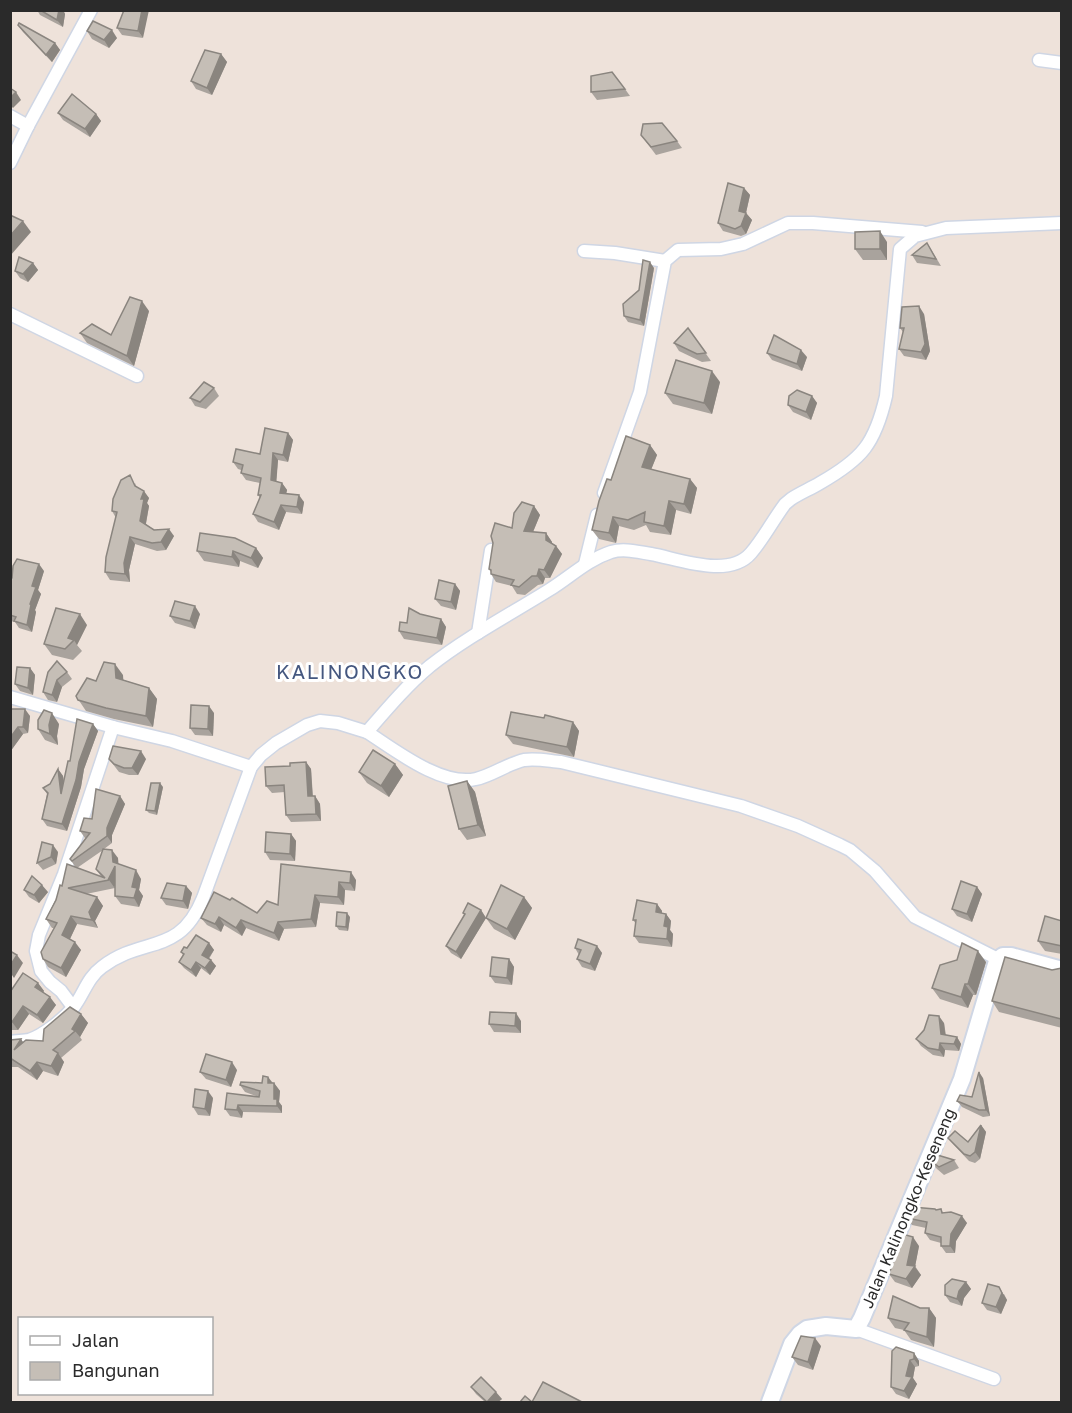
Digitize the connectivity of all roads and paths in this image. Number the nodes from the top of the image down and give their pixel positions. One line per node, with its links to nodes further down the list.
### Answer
1 (91, 10): 5 (street)
2 (1039, 60): 3 (street)
3 (1062, 63)
4 (10, 116): 5 (street)
5 (28, 126): 6 (street)
6 (10, 163)
7 (1062, 224): 8 (street)
8 (923, 232): 10 (street); 14 (street)
9 (584, 251): 10 (street)
10 (665, 261): 14 (street)
11 (10, 314): 12 (street)
12 (137, 376)
13 (491, 550): 15 (street)
14 (585, 564): 15 (street)
15 (478, 633): 18 (street)
16 (10, 697): 17 (street)
17 (113, 727): 19 (street); 22 (street)
18 (367, 732): 19 (street); 20 (street)
19 (251, 766): 22 (street)
20 (998, 959): 21 (street); 24 (street, Jalan Kalinongko-Keseneng)
21 (1062, 970)
22 (73, 1007): 23 (street)
23 (10, 1042)
24 (856, 1329): 25 (street); 26 (street, Jalan Kalinongko-Keseneng)
25 (994, 1379)
26 (770, 1402)

